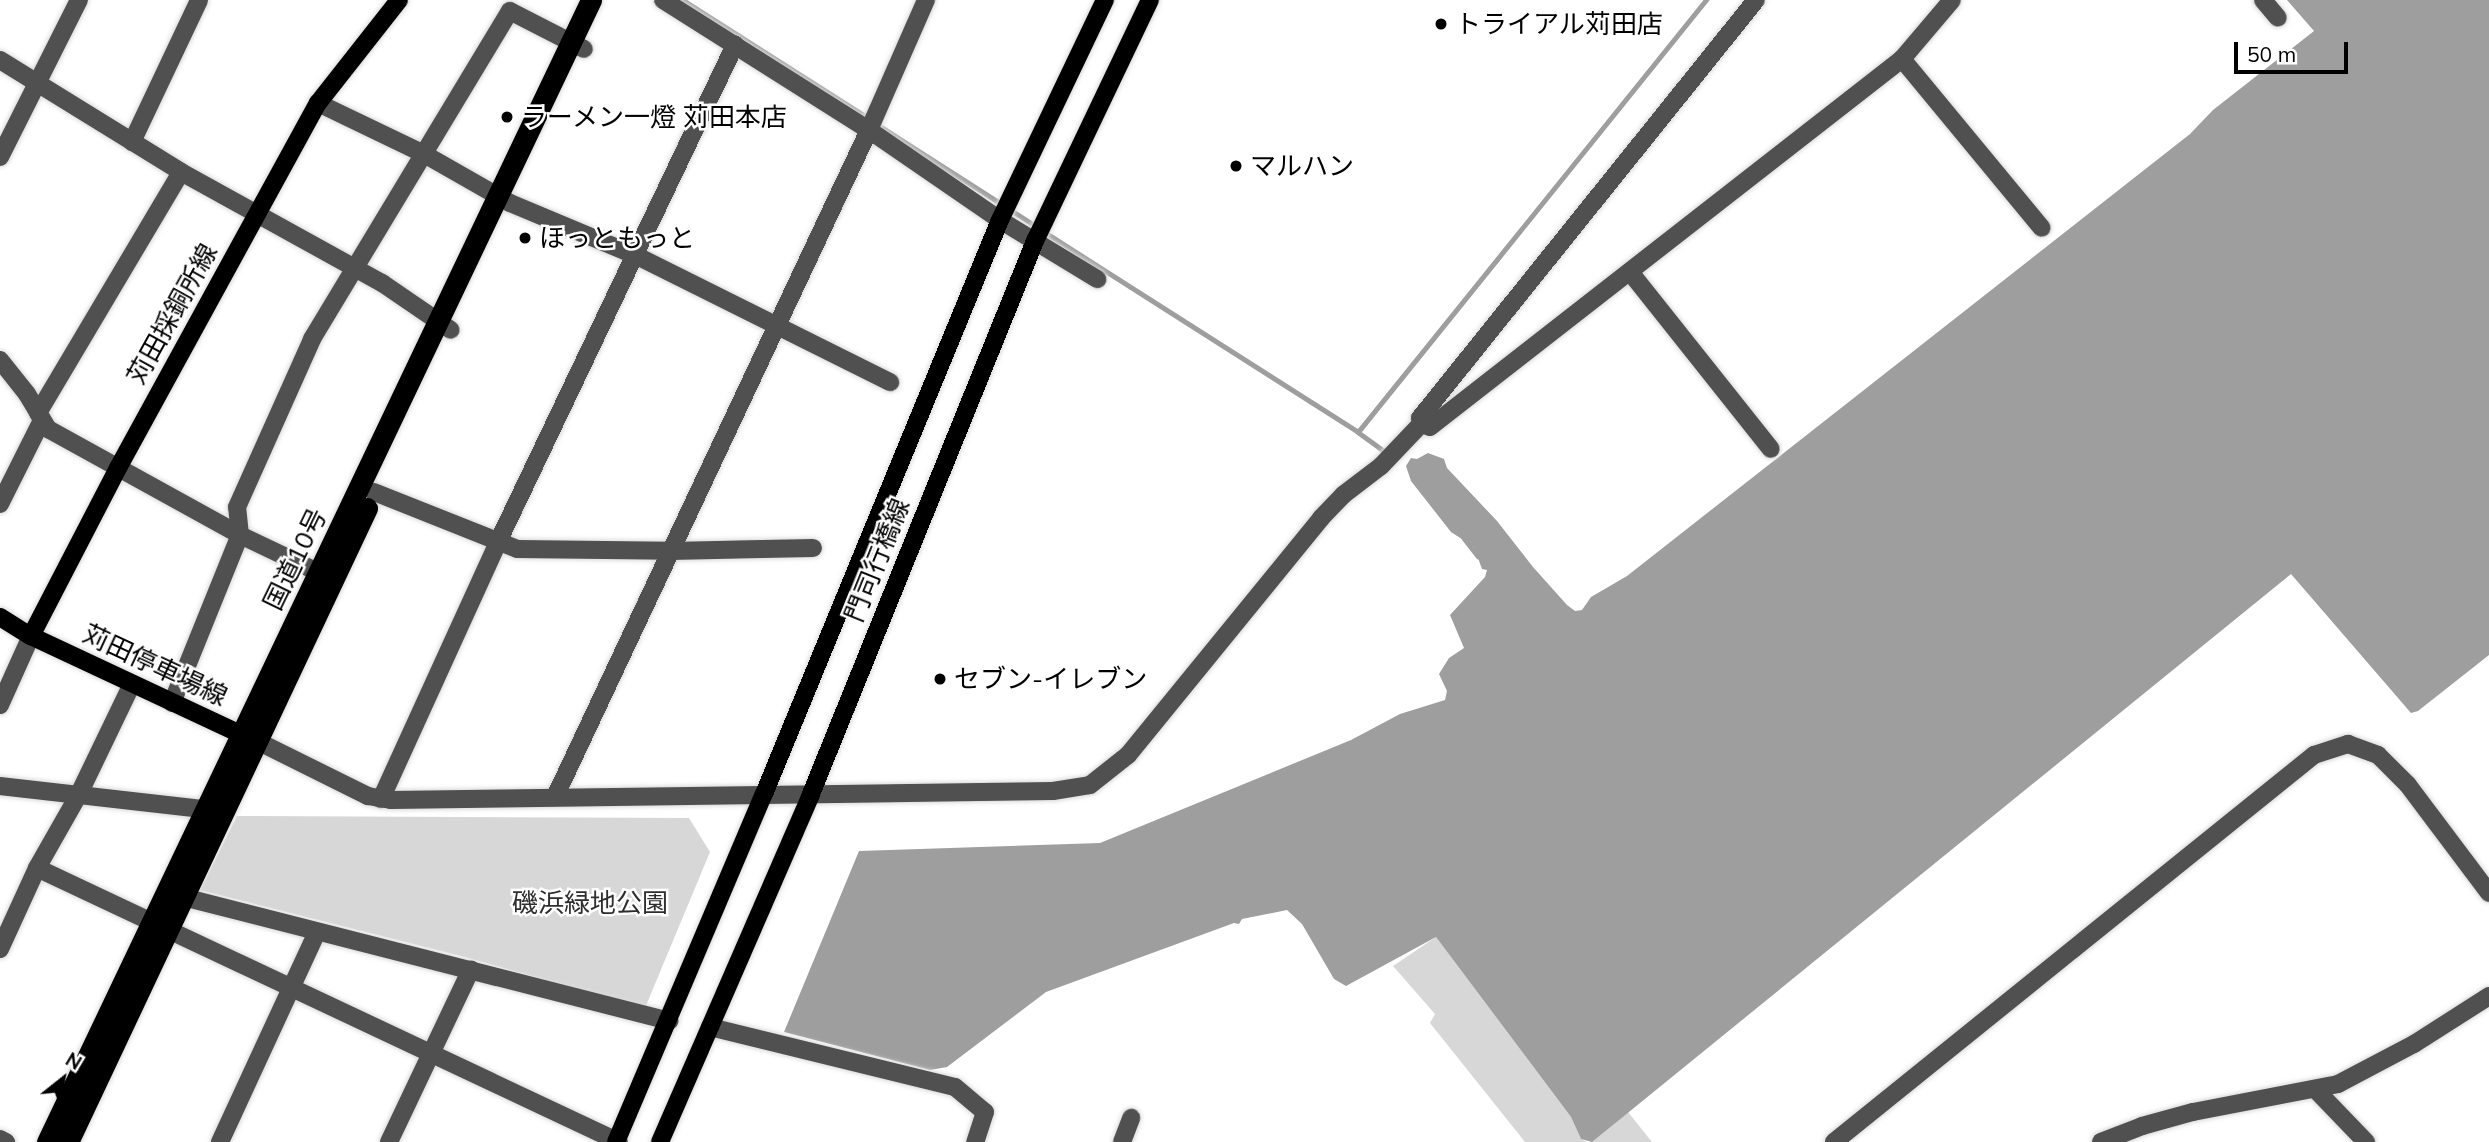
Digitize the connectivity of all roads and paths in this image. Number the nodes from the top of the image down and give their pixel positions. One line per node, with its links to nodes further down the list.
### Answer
1 (79, 0): 18 (street)
2 (199, 0): 21 (street)
3 (399, 0): 19 (main road, 苅田採銅所線)
4 (591, 0): 15 (highway, 国道10号)
5 (608, 0): 15 (highway, 国道10号)
6 (663, 0): 14 (street)
7 (926, 0): 20 (street)
8 (1105, 0): 27 (main road, 門司行橋線)
9 (1150, 0): 29 (main road, 門司行橋線)
10 (1756, 0): 39 (street)
11 (1952, 0): 16 (street)
12 (2263, 0): 13 (street)
13 (2278, 19)
14 (735, 45): 20 (street); 30 (street)
15 (578, 46): 22 (street); 25 (highway, 国道10号)
16 (1902, 59): 28 (street); 32 (street)
17 (0, 60): 18 (street)
18 (38, 82): 21 (street); 23 (street)
19 (318, 103): 22 (street); 26 (main road, 苅田採銅所線)
20 (869, 130): 27 (street); 34 (street)
21 (132, 142): 24 (street)
22 (424, 154): 25 (street); 31 (street)
23 (0, 157)
24 (181, 172): 26 (street); 38 (street)
25 (504, 200): 30 (street); 35 (highway, 国道10号)
26 (258, 212): 31 (street); 41 (main road, 苅田採銅所線)
27 (1000, 220): 29 (street); 57 (main road, 門司行橋線)
28 (2042, 228)
29 (1035, 241): 33 (street); 58 (main road, 門司行橋線)
30 (637, 256): 34 (street); 45 (street)
31 (354, 267): 35 (street); 44 (street)
32 (1630, 272): 39 (street); 40 (street)
33 (1097, 279)
34 (775, 325): 37 (street); 47 (street)
35 (445, 326): 42 (highway, 国道10号); 48 (highway, 国道10号)
36 (0, 360): 38 (street)
37 (890, 382)
38 (40, 417): 41 (street); 43 (street)
39 (1421, 424): 58 (street)
40 (1772, 449)
41 (118, 468): 44 (street); 50 (main road, 苅田採銅所線)
42 (374, 492): 45 (street); 48 (highway, 国道10号)
43 (0, 503)
44 (240, 535): 48 (street); 52 (street)
45 (498, 542): 47 (street); 60 (street)
46 (813, 548): 47 (street)
47 (670, 551): 59 (street)
48 (327, 577): 54 (highway, 国道10号)
49 (0, 617): 50 (main road)
50 (31, 636): 51 (main road, 苅田停車場線); 53 (street)
51 (132, 684): 52 (main road, 苅田停車場線); 56 (street)
52 (172, 703): 54 (main road, 苅田停車場線)
53 (0, 705)
54 (249, 738): 60 (street); 61 (highway, 国道10号)
55 (0, 786): 56 (street)
56 (79, 794): 61 (street); 62 (street)
57 (764, 794): 58 (street); 59 (street); 71 (main road, 門司行橋線)
58 (811, 794): 72 (main road, 門司行橋線)
59 (555, 797): 60 (street)
60 (381, 799)
61 (216, 810): 64 (highway, 国道10号); 65 (highway, 国道10号)
62 (37, 868): 65 (street); 67 (street)
63 (2489, 893): 86 (street)
64 (183, 897): 65 (highway, 国道10号); 66 (street)
65 (161, 925): 69 (street); 78 (highway, 国道10号); 79 (highway, 国道10号)
66 (317, 932): 68 (street); 69 (street)
67 (0, 948)
68 (471, 970): 71 (street); 73 (street)
69 (292, 986): 73 (street); 80 (street)
70 (2489, 996): 74 (street)
71 (668, 1021): 82 (main road, 門司行橋線)
72 (710, 1027): 83 (main road, 門司行橋線); 84 (street)
73 (431, 1053): 81 (street); 82 (street)
74 (2315, 1089): 87 (street); 88 (street)
75 (1131, 1118): 85 (street)
76 (0, 1139): 77 (street)
77 (6, 1142)
78 (47, 1142)
79 (68, 1142)
80 (220, 1142)
81 (389, 1142)
82 (617, 1142)
83 (660, 1142)
84 (975, 1142)
85 (1122, 1142)
86 (1834, 1142)
87 (2101, 1142)
88 (2367, 1142)

